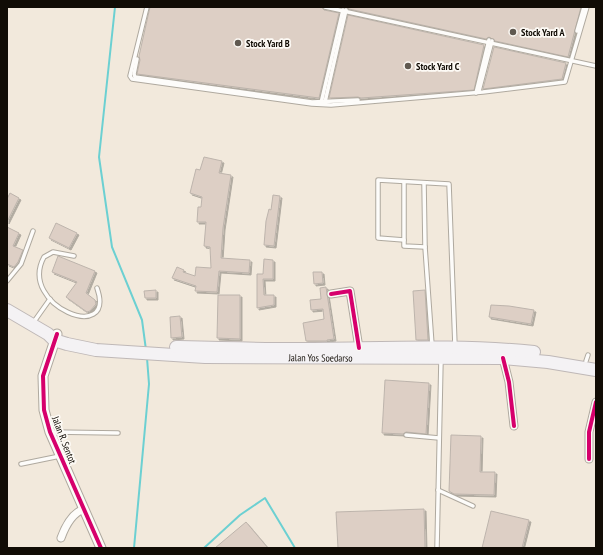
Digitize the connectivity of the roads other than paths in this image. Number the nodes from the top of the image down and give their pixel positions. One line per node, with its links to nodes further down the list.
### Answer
1 (148, 7): 10 (lane)
2 (325, 7): 5 (lane)
3 (334, 7): 5 (lane)
4 (585, 7): 7 (lane)
5 (344, 10): 6 (lane); 10 (lane)
6 (490, 41): 7 (lane); 9 (lane)
7 (570, 58): 8 (lane); 9 (lane)
8 (596, 65)
9 (477, 92): 10 (lane)
10 (322, 103)
11 (404, 182): 12 (lane); 14 (lane); 14 (lane)
12 (424, 183): 15 (lane); 26 (lane)
13 (33, 231): 17 (lane)
14 (404, 240): 15 (lane)
15 (426, 247): 28 (lane)
16 (74, 256): 20 (lane)
17 (7, 281)
18 (97, 288): 20 (lane)
19 (331, 294): 25 (street)
20 (50, 300): 22 (lane)
21 (8, 314): 22 (highway, Jalan Yos Soedarso)
22 (31, 324): 23 (highway, Jalan Yos Soedarso)
23 (53, 336): 24 (highway, Jalan Yos Soedarso); 34 (street, Jalan R. Sentot)
24 (163, 351): 27 (highway, Jalan Yos Soedarso); 27 (highway, Jalan Yos Soedarso)
25 (360, 352): 27 (highway, Jalan Yos Soedarso); 28 (highway, Jalan Yos Soedarso)
26 (456, 353): 28 (highway, Jalan Yos Soedarso); 29 (highway, Jalan Yos Soedarso); 30 (highway, Jalan Yos Soedarso)
27 (295, 354)
28 (435, 354): 37 (lane)
29 (503, 358): 31 (highway, Jalan Yos Soedarso); 33 (street)
30 (590, 360)
31 (596, 370)
32 (596, 402): 39 (street)
33 (514, 426)
34 (50, 432): 35 (lane); 38 (street, Jalan R. Sentot)
35 (118, 433)
36 (406, 435): 37 (lane)
37 (439, 438): 41 (lane)
38 (61, 455): 40 (lane); 43 (street, Jalan R. Sentot)
39 (589, 459)
40 (20, 464)
41 (438, 490): 42 (lane); 46 (lane)
42 (473, 506)
43 (84, 509): 44 (street); 45 (street, Jalan R. Sentot)
44 (61, 538)
45 (101, 548)
46 (437, 548)

